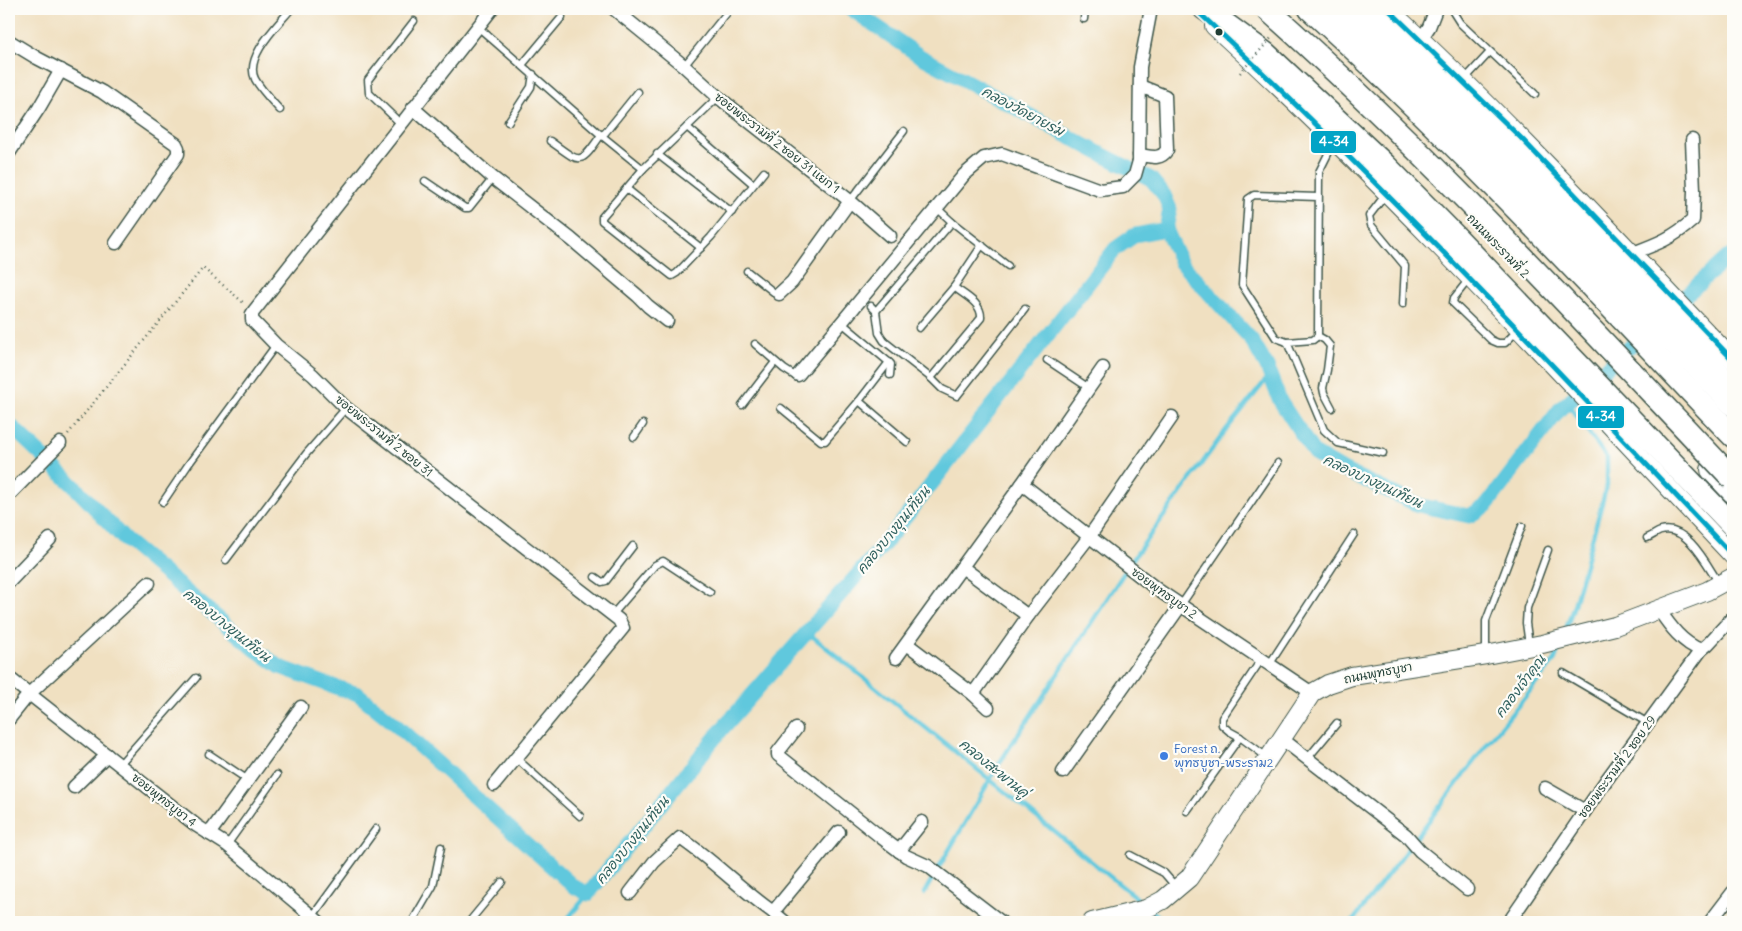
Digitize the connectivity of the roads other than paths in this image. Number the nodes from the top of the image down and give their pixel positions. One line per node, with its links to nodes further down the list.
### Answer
1 (291, 9): 36 (lane)
2 (492, 9): 21 (street)
3 (614, 9): 27 (street, ซอยพระรามที่ 2 ซอย 31 แยก 1)
4 (730, 9): 27 (lane)
5 (1085, 9): 19 (lane)
6 (1151, 9): 31 (street)
7 (1195, 9): 42 (main road)
8 (1205, 9): 25 (highway)
9 (1228, 9): 25 (highway)
10 (1254, 9): 106 (highway, ถนนพระรามที่ 2)
11 (1267, 9): 104 (highway, bridge)
12 (1310, 9): 99 (highway)
13 (1331, 9): 92 (highway)
14 (1361, 9): 89 (highway)
15 (1388, 9): 22 (main road)
16 (1436, 9): 22 (street)
17 (1453, 9): 24 (lane)
18 (562, 16): 26 (lane)
19 (1084, 20)
20 (414, 21): 38 (lane)
21 (478, 27): 26 (lane); 35 (street)
22 (1421, 39): 30 (main road)
23 (9, 41): 28 (street)
24 (1490, 52): 30 (lane); 33 (lane)
25 (1265, 54): 108 (highway)
26 (522, 65): 29 (lane)
27 (684, 66): 34 (street, ซอยพระรามที่ 2 ซอย 31 แยก 1)
28 (61, 70): 45 (street); 61 (street)
29 (533, 74): 37 (lane); 41 (lane)
30 (1464, 80): 64 (main road)
31 (1140, 86): 47 (street); 47 (street)
32 (638, 92): 41 (lane)
33 (1535, 94)
34 (718, 97): 39 (lane); 56 (street, ซอยพระรามที่ 2 ซอย 31 แยก 1)
35 (413, 108): 38 (street); 50 (street)
36 (280, 110)
37 (508, 122)
38 (400, 123): 79 (street, ซอยพระรามที่ 2 ซอย 31)
39 (687, 127): 46 (lane); 52 (lane)
40 (904, 131): 56 (lane)
41 (601, 135): 44 (lane); 48 (lane)
42 (1331, 137): 54 (main road); 55 (lane)
43 (1692, 140): 64 (street)
44 (550, 141)
45 (9, 153)
46 (658, 154): 48 (lane); 58 (lane)
47 (1138, 158): 57 (street)
48 (643, 169): 53 (lane)
49 (764, 172): 52 (lane)
50 (493, 178): 51 (lane); 72 (street)
51 (425, 181)
52 (753, 184): 58 (lane)
53 (626, 189): 63 (lane); 63 (lane)
54 (1387, 193): 67 (main road); 70 (lane)
55 (1318, 197): 76 (lane); 77 (lane)
56 (850, 201): 60 (street); 69 (street, ซอยพระรามที่ 2 ซอย 31 แยก 1)
57 (937, 208): 59 (lane); 73 (street)
58 (732, 212): 63 (lane)
59 (952, 222): 62 (lane); 87 (lane)
60 (890, 236)
61 (116, 243)
62 (982, 245): 65 (lane); 68 (lane)
63 (701, 248)
64 (1638, 258): 81 (main road)
65 (1008, 266)
66 (747, 271): 69 (lane)
67 (1470, 278): 75 (main road); 75 (lane)
68 (954, 287): 74 (lane); 87 (lane)
69 (779, 294)
70 (1403, 304)
71 (1025, 309): 87 (lane)
72 (667, 321)
73 (842, 323): 83 (lane); 85 (street)
74 (919, 328)
75 (1519, 329): 119 (main road)
76 (1318, 336): 77 (lane); 95 (lane)
77 (1287, 342): 102 (lane)
78 (755, 344): 82 (lane)
79 (276, 345): 93 (street, ซอยพระรามที่ 2 ซอย 31); 110 (lane)
80 (1047, 360): 88 (lane)
81 (1733, 360)
82 (775, 362): 85 (lane); 91 (lane)
83 (889, 362): 86 (lane); 90 (lane)
84 (1103, 368): 88 (street)
85 (798, 375)
86 (890, 375)
87 (931, 378)
88 (1089, 388): 105 (street)
89 (1733, 388)
90 (859, 401): 94 (lane); 100 (lane)
91 (742, 405)
92 (1733, 406)
93 (346, 408): 120 (lane); 129 (street, ซอยพระรามที่ 2 ซอย 31)
94 (781, 408)
95 (1332, 408)
96 (1172, 417): 114 (street)
97 (643, 424): 98 (lane)
98 (634, 436)
99 (1733, 436)
100 (907, 442)
101 (58, 445): 107 (street)
102 (1384, 453)
103 (1278, 463): 127 (lane)
104 (1733, 479)
105 (1022, 484): 114 (street, ซอยพุทธบูชา 2); 121 (street)
106 (1733, 493)
107 (9, 495)
108 (1704, 495): 109 (main road); 112 (highway)
109 (1733, 500)
110 (163, 502)
111 (1522, 526): 135 (lane)
112 (1733, 526)
113 (1354, 534): 137 (lane)
114 (1089, 537): 127 (street, ซอยพุทธบูชา 2); 130 (street)
115 (1648, 538): 123 (lane)
116 (50, 539): 124 (street)
117 (633, 546): 122 (lane)
118 (1548, 550): 133 (lane)
119 (1733, 556)
120 (226, 560)
121 (962, 567): 130 (street); 132 (street)
122 (595, 577)
123 (1727, 581): 128 (main road, ถนนพุทธบูชา)
124 (9, 582)
125 (149, 583): 142 (street)
126 (710, 592): 129 (lane)
127 (1181, 605): 137 (street, ซอยพุทธบูชา 2); 158 (street)
128 (1659, 610): 133 (main road, ถนนพุทธบูชา); 134 (street)
129 (613, 614): 154 (street)
130 (1028, 616): 143 (street)
131 (1733, 617): 134 (street, ซอยพระรามที่ 2 ซอย 29)
132 (907, 644): 136 (street); 143 (street)
133 (1536, 645): 135 (main road, ถนนพุทธบูชา)
134 (1700, 650): 148 (street, ซอยพระรามที่ 2 ซอย 29)
135 (1486, 654): 141 (main road, ถนนพุทธบูชา)
136 (896, 658)
137 (1266, 662): 141 (street, ซอยพุทธบูชา 2); 150 (lane)
138 (1564, 673): 148 (lane)
139 (9, 678): 142 (street, ซอยพุทธบูชา 4)
140 (196, 678): 157 (lane)
141 (1312, 693): 151 (main road)
142 (29, 694): 146 (street); 153 (street, ซอยพุทธบูชา 4)
143 (973, 694): 145 (street)
144 (301, 707): 160 (street)
145 (988, 708)
146 (9, 719)
147 (1337, 723): 156 (lane)
148 (1648, 723): 165 (street, ซอยพระรามที่ 2 ซอย 29)
149 (796, 729): 173 (street)
150 (1240, 737): 155 (lane); 164 (lane)
151 (1282, 739): 155 (main road); 156 (street)
152 (209, 754): 160 (lane)
153 (107, 755): 157 (street, ซอยพุทธบูชา 4); 162 (street)
154 (516, 758): 161 (street); 166 (lane)
155 (1270, 759): 176 (main road)
156 (1308, 759): 177 (street)
157 (119, 765): 170 (street, ซอยพุทธบูชา 4)
158 (1063, 772)
159 (276, 775): 171 (lane)
160 (248, 780): 170 (street)
161 (494, 785)
162 (74, 787)
163 (1545, 788): 165 (street)
164 (1187, 811)
165 (1585, 811): 187 (street, ซอยพระรามที่ 2 ซอย 29)
166 (580, 816)
167 (922, 822): 173 (street)
168 (376, 829): 181 (lane)
169 (839, 832): 180 (street)
170 (209, 834): 171 (street, ซอยพุทธบูชา 4)
171 (227, 845): 181 (street, ซอยพุทธบูชา 4)
172 (441, 847): 182 (lane)
173 (899, 851): 185 (street)
174 (1130, 855): 176 (lane)
175 (502, 882): 183 (lane)
176 (1177, 888): 186 (main road)
177 (1467, 889)
178 (630, 892): 180 (street)
179 (1733, 892): 188 (street)
180 (773, 912): 184 (street)
181 (316, 920)
182 (412, 922)
183 (469, 922)
184 (785, 922)
185 (1002, 922)
186 (1098, 922)
187 (1509, 922)
188 (1710, 922)

